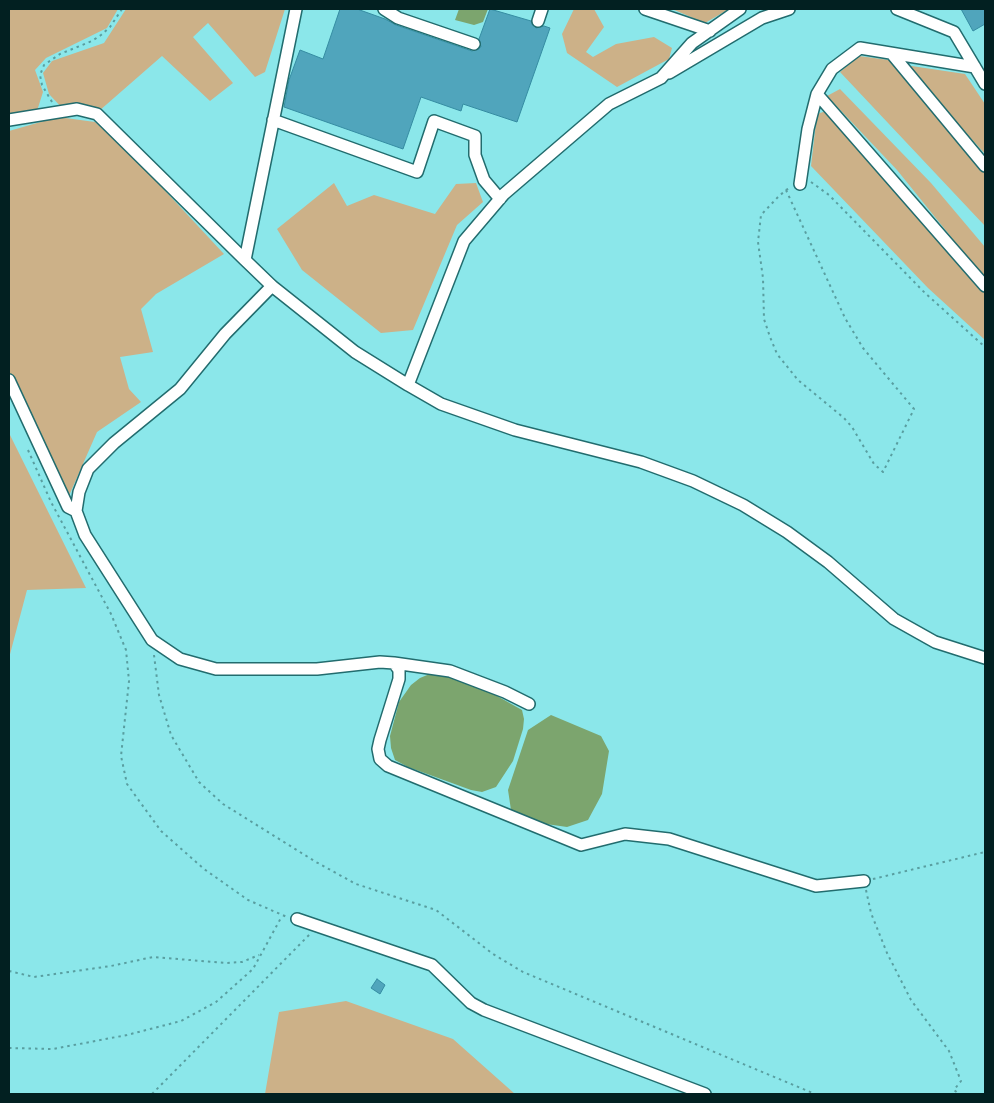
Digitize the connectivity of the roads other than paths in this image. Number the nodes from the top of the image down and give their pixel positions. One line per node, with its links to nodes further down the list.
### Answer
1 (296, 9): 17 (lane)
2 (384, 9): 10 (lane)
3 (542, 9): 8 (lane)
4 (646, 9): 9 (lane)
5 (740, 9): 9 (lane)
6 (789, 9): 13 (lane)
7 (897, 9): 12 (lane)
8 (538, 21)
9 (710, 30): 13 (lane)
10 (474, 44)
11 (892, 54): 12 (lane); 15 (lane); 18 (lane)
12 (975, 67): 14 (lane)
13 (662, 78): 20 (lane)
14 (985, 84)
15 (817, 94): 19 (lane); 23 (lane)
16 (9, 120): 21 (lane)
17 (274, 120): 20 (lane); 21 (lane)
18 (985, 166)
19 (800, 184)
20 (500, 199): 25 (lane)
21 (245, 260): 22 (lane)
22 (272, 286): 25 (lane); 26 (lane)
23 (985, 286)
24 (9, 380): 26 (lane)
25 (408, 385): 27 (lane)
26 (76, 511): 28 (lane)
27 (985, 658)
28 (394, 663): 29 (lane); 30 (lane)
29 (529, 704)
30 (864, 881)
31 (297, 920): 32 (lane)
32 (705, 1094)

